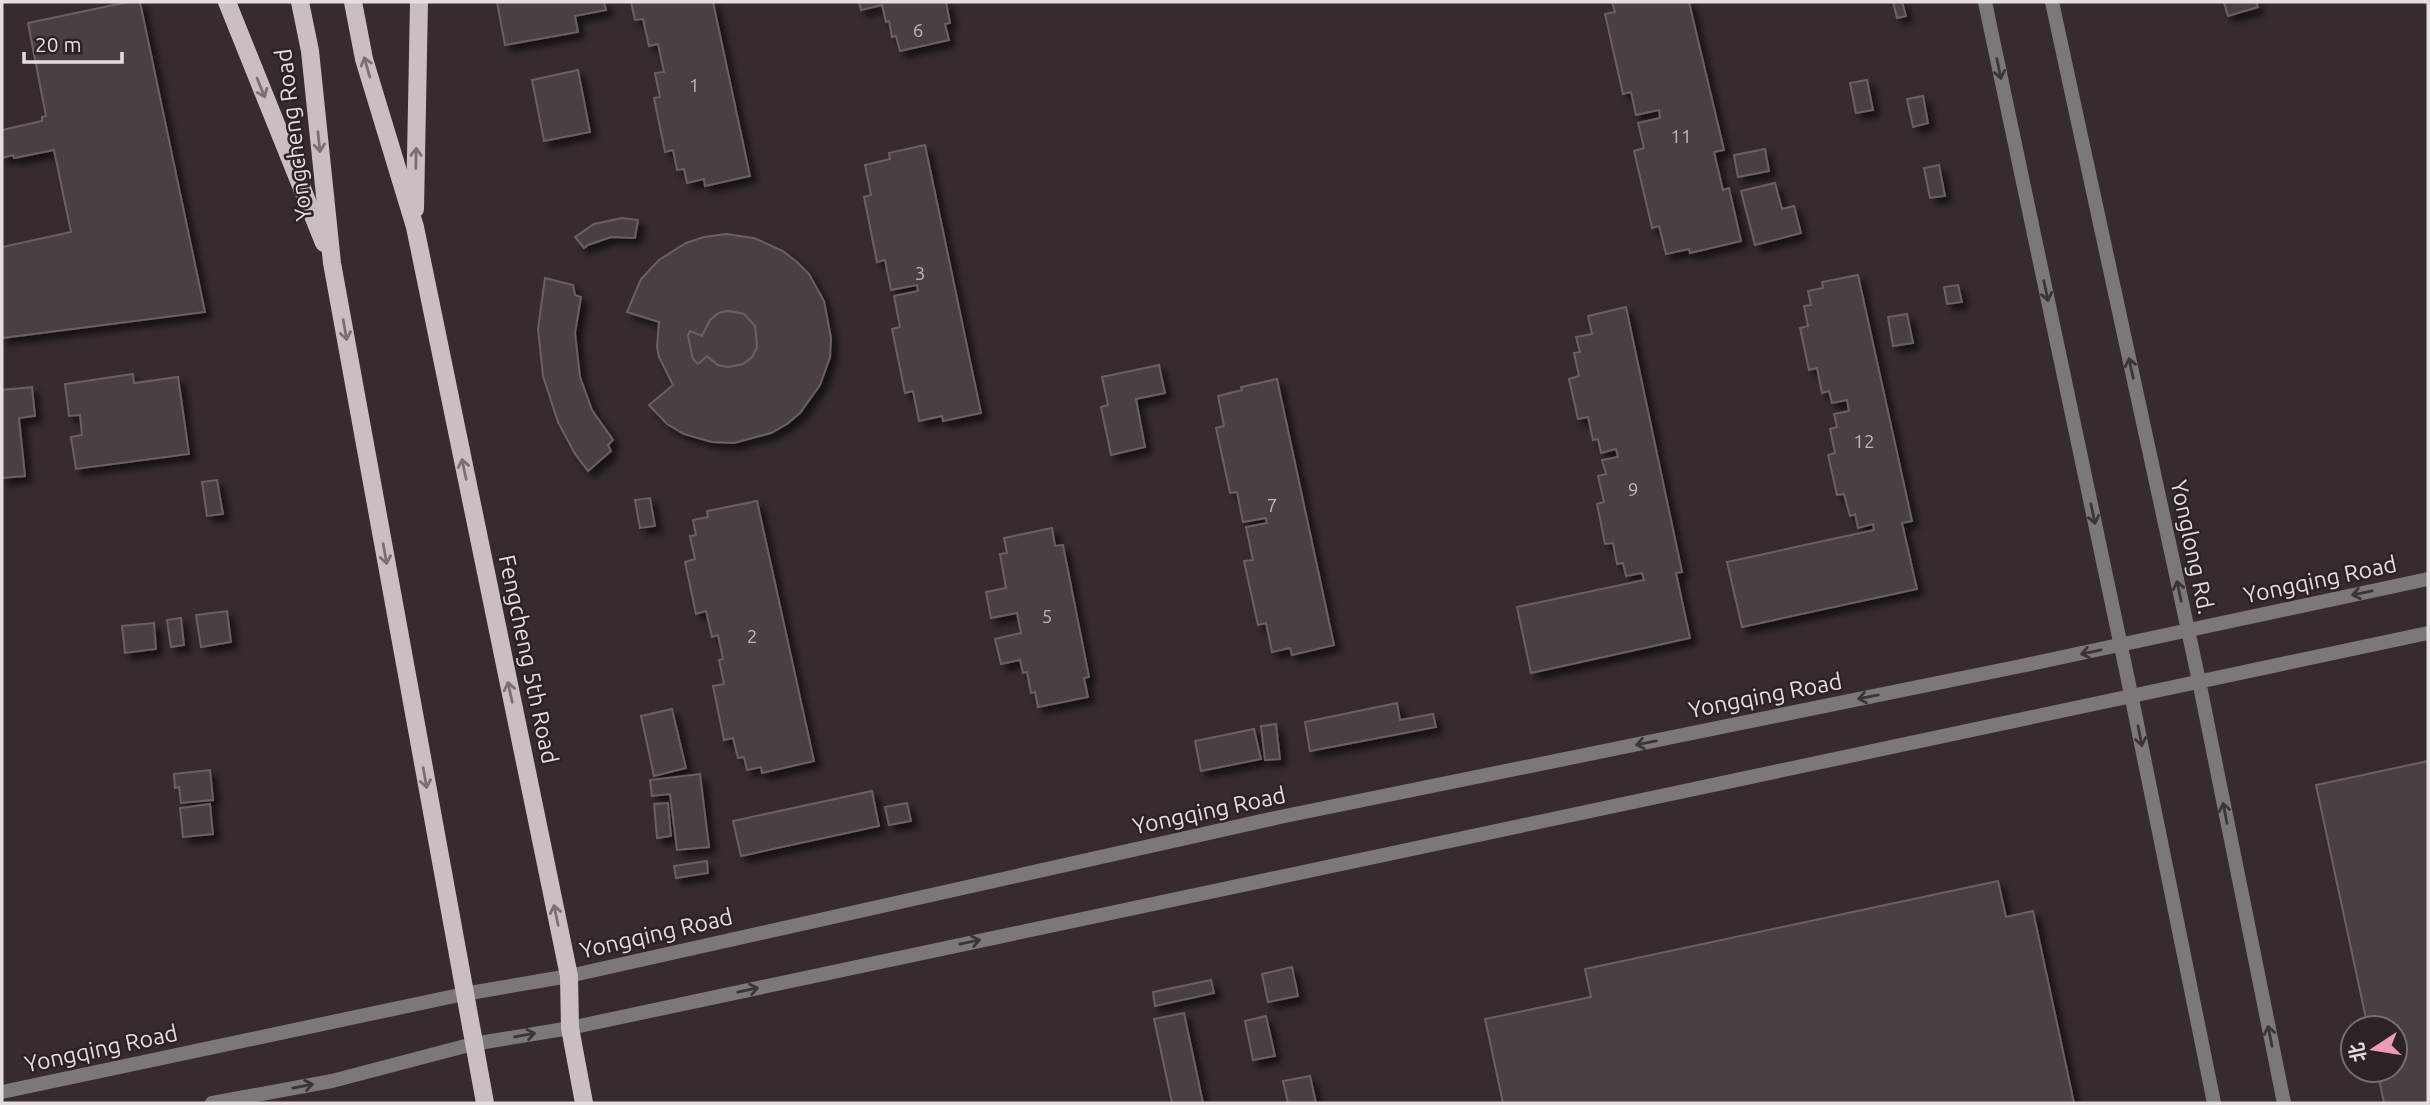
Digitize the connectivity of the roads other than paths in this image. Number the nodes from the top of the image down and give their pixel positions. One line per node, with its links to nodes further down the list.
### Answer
1 (227, 2): 8 (main road, one-way to 8)
2 (300, 2): 8 (main road, Yongcheng Road, one-way to 8)
3 (353, 2): 7 (main road, one-way to 3)
4 (419, 2): 7 (main road, one-way to 4)
5 (1985, 2): 12 (street, one-way to 12)
6 (2052, 2): 10 (street, Yonglong Rd., one-way to 6)
7 (415, 227): 15 (main road, Fengcheng 5th Road, one-way to 7)
8 (332, 263): 16 (main road, one-way to 16)
9 (2428, 579): 10 (street, Yongqing Road, one-way to 10)
10 (2188, 631): 12 (street, Yongqing Road); 13 (street, Yonglong Rd.)
11 (2428, 633): 13 (street)
12 (2121, 645): 14 (street); 15 (street, Yongqing Road, one-way to 15)
13 (2199, 681): 14 (street); 24 (street, Yonglong Rd., one-way to 13)
14 (2131, 694): 17 (street, one-way to 14); 23 (street, one-way to 23)
15 (569, 976): 16 (street, Yongqing Road); 17 (main road, Fengcheng 5th Road)
16 (464, 994): 18 (main road); 19 (street, Yongqing Road)
17 (570, 1028): 18 (street, one-way to 17); 22 (main road, Fengcheng 5th Road)
18 (473, 1044): 20 (street, one-way to 18); 21 (main road)
19 (2, 1092)
20 (212, 1103)
21 (485, 1103)
22 (584, 1103)
23 (2214, 1103)
24 (2284, 1103)

